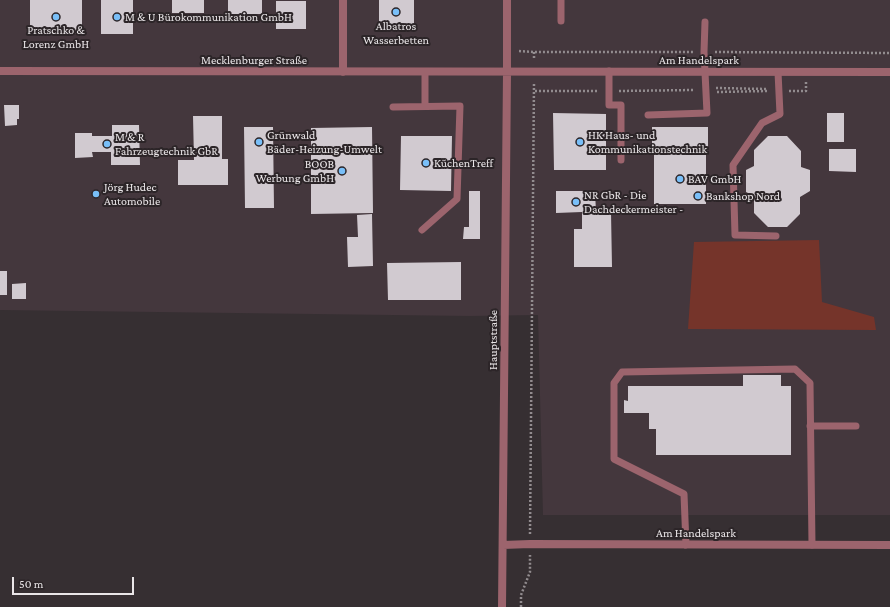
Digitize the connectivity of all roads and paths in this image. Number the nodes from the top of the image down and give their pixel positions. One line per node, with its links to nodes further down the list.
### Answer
1 (343, 0): 9 (street)
2 (507, 0): 16 (street, Hauptstraße)
3 (561, 0): 4 (lane)
4 (561, 21)
5 (705, 22): 12 (lane)
6 (534, 52): 11 (path)
7 (0, 71): 9 (street, Mecklenburger Straße)
8 (608, 71): 11 (street, Am Handelspark); 12 (street, Am Handelspark); 18 (lane)
9 (343, 72): 10 (street, Mecklenburger Straße)
10 (425, 72): 16 (street, Mecklenburger Straße); 21 (lane)
11 (534, 72): 16 (street, Am Handelspark); 17 (path)
12 (705, 72): 13 (street, Am Handelspark); 19 (lane)
13 (778, 72): 14 (street, Am Handelspark); 20 (lane)
14 (805, 72): 15 (street, Am Handelspark); 20 (path)
15 (890, 72)
16 (507, 73): 30 (street, Hauptstraße)
17 (535, 91): 18 (path); 29 (path)
18 (609, 91): 19 (path); 24 (lane)
19 (708, 91): 20 (path); 23 (lane)
20 (779, 91): 26 (lane)
21 (425, 106): 22 (lane); 25 (lane)
22 (393, 107)
23 (648, 115)
24 (621, 160)
25 (422, 230)
26 (776, 236)
27 (810, 426): 28 (lane); 31 (lane); 32 (lane)
28 (856, 426)
29 (530, 544): 30 (street, Am Handelspark); 31 (street, Am Handelspark); 35 (path)
30 (503, 545): 34 (street, Hauptstraße)
31 (686, 545): 32 (street, Am Handelspark)
32 (812, 545): 33 (street, Am Handelspark)
33 (890, 545)
34 (502, 607)
35 (521, 607)

